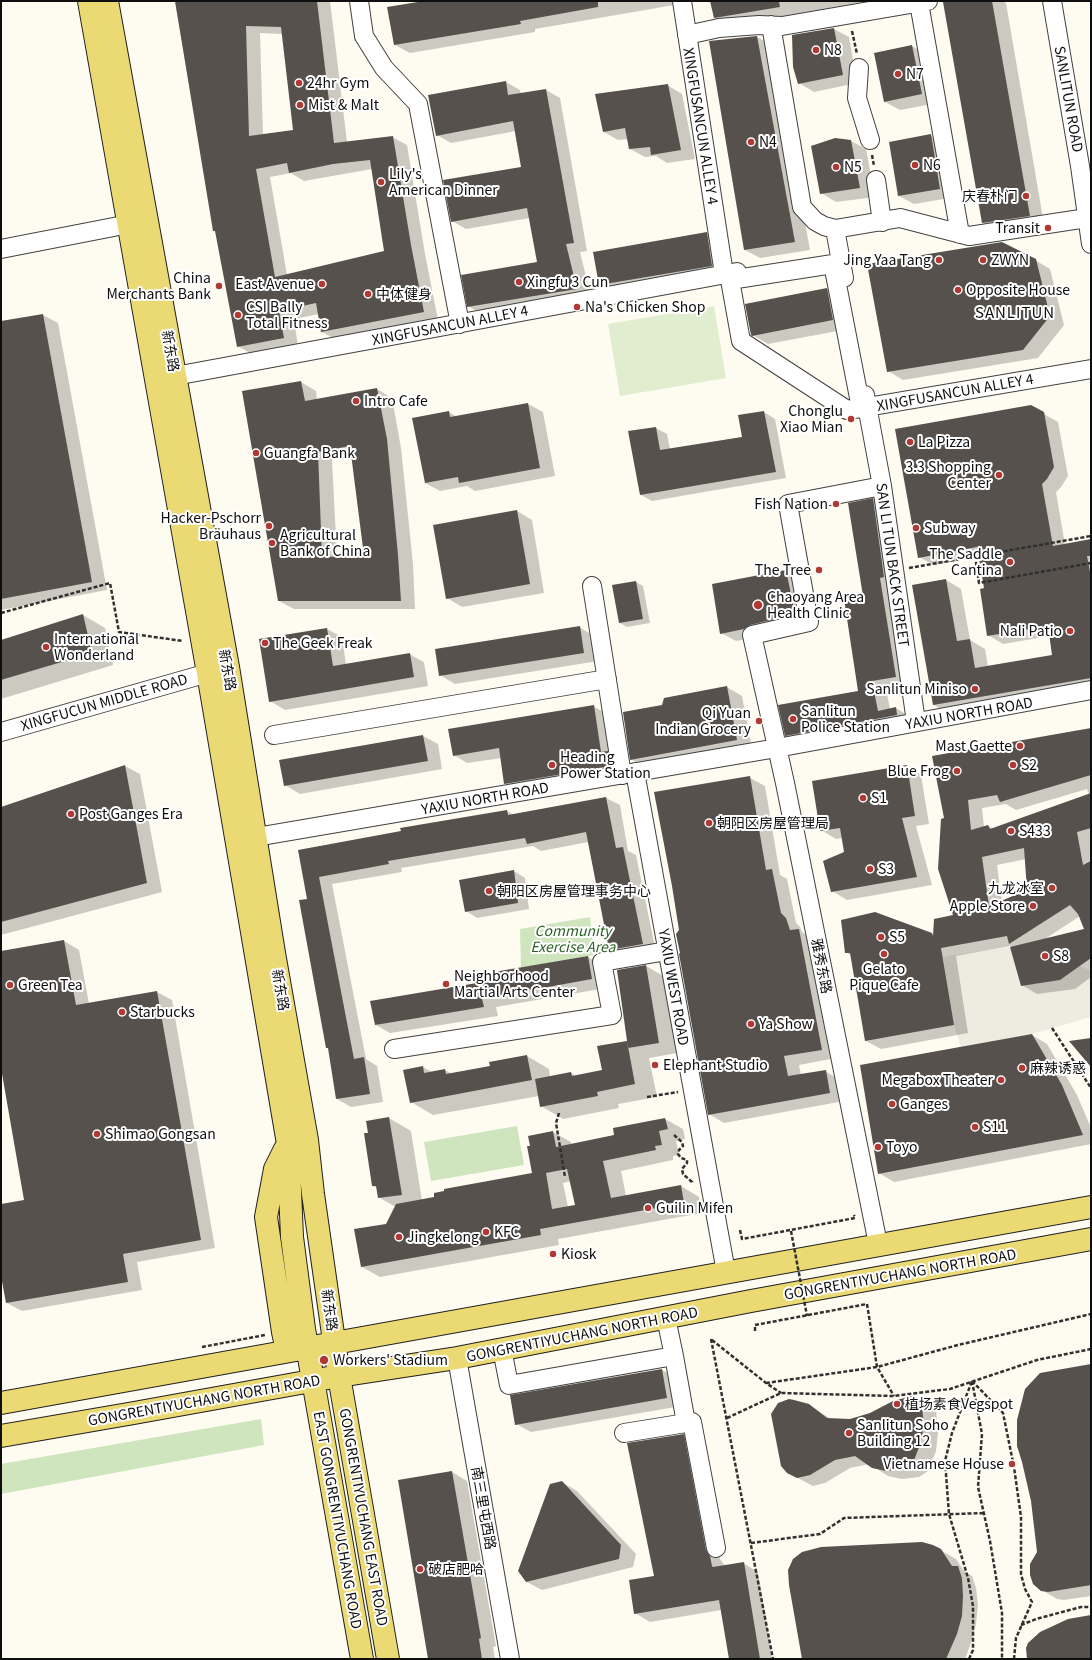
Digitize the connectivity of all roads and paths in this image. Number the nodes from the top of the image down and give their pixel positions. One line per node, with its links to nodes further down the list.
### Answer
1 (89, 1): 16 (main road, 新东路)
2 (107, 1): 25 (main road, 新东路)
3 (359, 1): 23 (street)
4 (682, 1): 9 (street, XINGFUSANCUN ALLEY 4)
5 (1052, 1): 12 (street, SANLITUN ROAD)
6 (923, 2): 7 (street); 18 (street)
7 (851, 23): 8 (street); 10 (path)
8 (770, 26): 9 (street); 17 (street)
9 (687, 35): 22 (street, XINGFUSANCUN ALLEY 4)
10 (860, 68): 11 (street)
11 (870, 140): 13 (path)
12 (1086, 165): 14 (street, SANLITUN ROAD)
13 (876, 180): 15 (street)
14 (1087, 218): 18 (street); 19 (street, SANLITUN ROAD)
15 (882, 222): 17 (street); 18 (street)
16 (129, 224): 20 (street); 35 (main road, 新东路)
17 (835, 229): 21 (street)
18 (960, 234)
19 (1091, 244)
20 (1, 249)
21 (840, 255): 22 (street); 26 (street)
22 (727, 277): 23 (street, XINGFUSANCUN ALLEY 4); 26 (street); 26 (street, XINGFUSANCUN ALLEY 4)
23 (460, 324): 25 (street, XINGFUSANCUN ALLEY 4)
24 (1091, 369): 26 (street, XINGFUSANCUN ALLEY 4)
25 (175, 376): 43 (main road, 新东路)
26 (864, 407): 27 (street, SAN LI TUN BACK STREET)
27 (882, 486): 31 (street, SAN LI TUN BACK STREET); 41 (street, 雅秀东路)
28 (1091, 536): 29 (path)
29 (974, 556): 30 (path); 31 (path)
30 (1091, 563)
31 (895, 571): 38 (street, SAN LI TUN BACK STREET)
32 (592, 586): 36 (street, YAXIU WEST ROAD)
33 (1, 613): 34 (path)
34 (183, 641)
35 (208, 672): 39 (street, XINGFUCUN MIDDLE ROAD); 52 (main road, 新东路)
36 (606, 678): 40 (street); 42 (street, YAXIU WEST ROAD)
37 (1091, 690): 38 (street, YAXIU NORTH ROAD)
38 (916, 722): 41 (street, YAXIU NORTH ROAD)
39 (1, 732)
40 (274, 735)
41 (777, 748): 42 (street, YAXIU NORTH ROAD); 60 (street, 雅秀东路)
42 (628, 774): 43 (street, YAXIU NORTH ROAD); 44 (street, YAXIU WEST ROAD)
43 (256, 837): 66 (main road, 新东路)
44 (667, 951): 46 (street); 48 (street, YAXIU WEST ROAD)
45 (1052, 1028): 47 (path)
46 (394, 1049)
47 (1091, 1088)
48 (692, 1090): 49 (path); 61 (street, YAXIU WEST ROAD)
49 (647, 1097)
50 (559, 1112): 53 (path)
51 (674, 1135): 54 (path)
52 (288, 1144): 67 (main road, 新东路); 70 (main road)
53 (565, 1177)
54 (694, 1192)
55 (1091, 1207): 60 (main road)
56 (855, 1218): 58 (path)
57 (740, 1230): 58 (path)
58 (791, 1231): 63 (path, bridge)
59 (1091, 1238): 64 (main road, GONGRENTIYUCHANG NORTH ROAD)
60 (878, 1244): 61 (main road)
61 (726, 1272): 66 (main road)
62 (1091, 1314): 73 (path)
63 (807, 1316): 65 (path); 73 (path)
64 (666, 1318): 68 (main road, GONGRENTIYUCHANG NORTH ROAD); 71 (street)
65 (755, 1331)
66 (334, 1342): 67 (main road); 74 (main road, 新东路)
67 (308, 1347): 70 (main road); 75 (main road, 新东路)
68 (502, 1349): 71 (street); 72 (main road, GONGRENTIYUCHANG NORTH ROAD)
69 (1091, 1349): 76 (path)
70 (287, 1350): 80 (main road)
71 (674, 1356): 82 (street)
72 (457, 1358): 74 (main road, GONGRENTIYUCHANG NORTH ROAD); 93 (street, 南三里屯西路)
73 (877, 1367): 77 (path); 79 (path)
74 (339, 1376): 75 (main road, GONGRENTIYUCHANG NORTH ROAD); 92 (main road, GONGRENTIYUCHANG EAST ROAD)
75 (314, 1380): 84 (main road, GONGRENTIYUCHANG NORTH ROAD); 91 (main road, EAST GONGRENTIYUCHANG ROAD)
76 (972, 1381): 79 (path); 85 (path); 86 (path); 90 (path)
77 (766, 1383): 78 (path); 81 (path)
78 (781, 1393): 79 (path); 81 (path)
79 (894, 1396)
80 (1, 1403)
81 (726, 1418): 87 (path)
82 (686, 1423): 83 (street); 88 (street)
83 (624, 1433)
84 (1, 1436)
85 (984, 1513): 86 (path); 96 (path)
86 (949, 1514): 87 (path); 95 (path)
87 (751, 1543): 94 (path)
88 (716, 1548)
89 (1091, 1607): 90 (path)
90 (1020, 1626): 97 (path)
91 (362, 1659)
92 (388, 1659)
93 (510, 1659)
94 (773, 1659)
95 (969, 1659)
96 (1002, 1659)
97 (1014, 1659)

